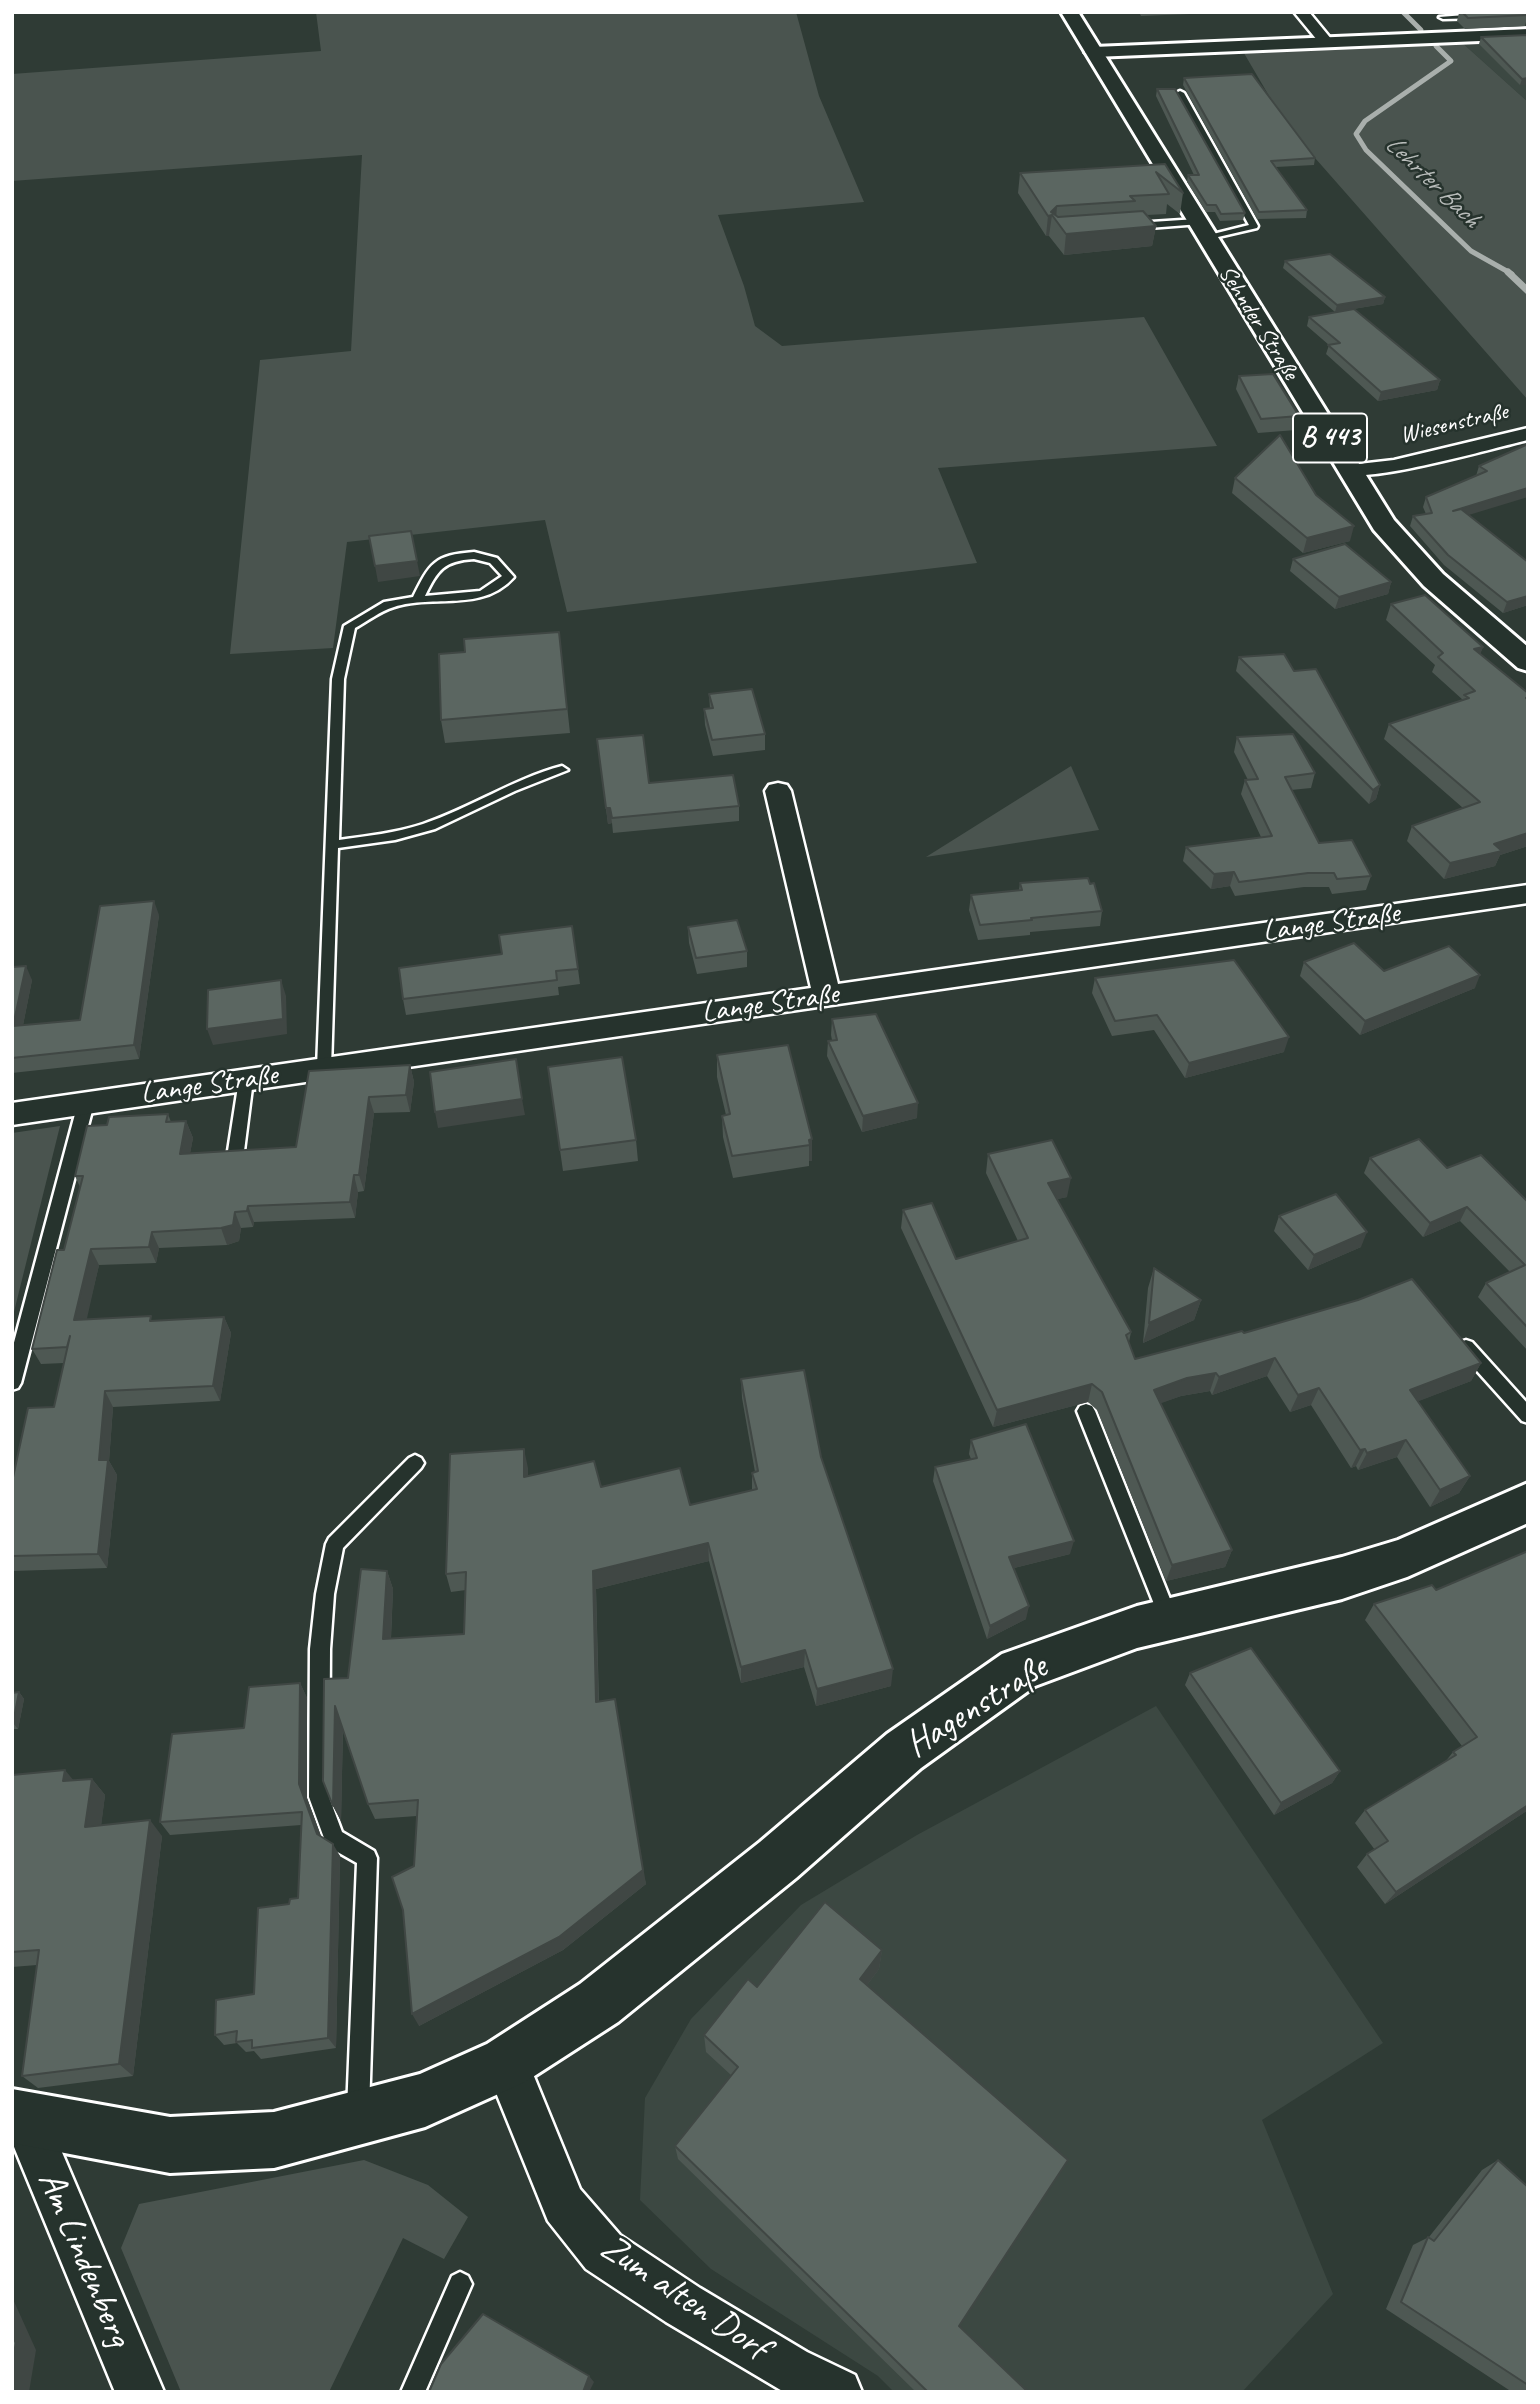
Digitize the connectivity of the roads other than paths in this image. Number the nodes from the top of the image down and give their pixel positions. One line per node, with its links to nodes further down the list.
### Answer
1 (1069, 12): 7 (main road, Sehnder Straße / B 443)
2 (1301, 12): 6 (street)
3 (1494, 15): 4 (lane)
4 (1443, 17)
5 (1528, 34): 6 (main road)
6 (1327, 43): 7 (main road)
7 (1094, 52): 10 (main road, Sehnder Straße / B 443)
8 (1180, 93): 10 (lane, Sehnder Straße)
9 (1119, 227): 10 (lane)
10 (1201, 229): 12 (main road, Sehnder Straße / B 443)
11 (1527, 434): 12 (street, Wiesenstraße)
12 (1350, 471): 14 (main road, Sehnder Straße / B 443)
13 (417, 601): 13 (lane); 17 (lane)
14 (1528, 662)
15 (562, 770): 17 (lane)
16 (778, 791): 19 (street)
17 (332, 845): 20 (lane)
18 (1528, 894): 19 (street, Lange Straße)
19 (827, 996): 20 (street, Lange Straße)
20 (324, 1068): 21 (street, Lange Straße)
21 (246, 1080): 22 (street, Lange Straße); 24 (lane)
22 (86, 1103): 23 (street, Lange Straße); 26 (lane)
23 (12, 1114)
24 (236, 1151)
25 (1457, 1336): 28 (lane)
26 (12, 1383)
27 (1086, 1411): 31 (lane)
28 (1528, 1416)
29 (415, 1463): 34 (lane)
30 (1528, 1502): 31 (main road, Hagenstraße)
31 (1169, 1619): 32 (main road, Hagenstraße)
32 (506, 2063): 34 (main road, Am Lindenberg); 38 (street, Zum alten Dorf)
33 (19, 2118): 34 (main road, Am Lindenberg); 36 (street, Am Lindenberg)
34 (358, 2120)
35 (460, 2284): 37 (lane)
36 (140, 2392)
37 (413, 2392)
38 (838, 2392)

